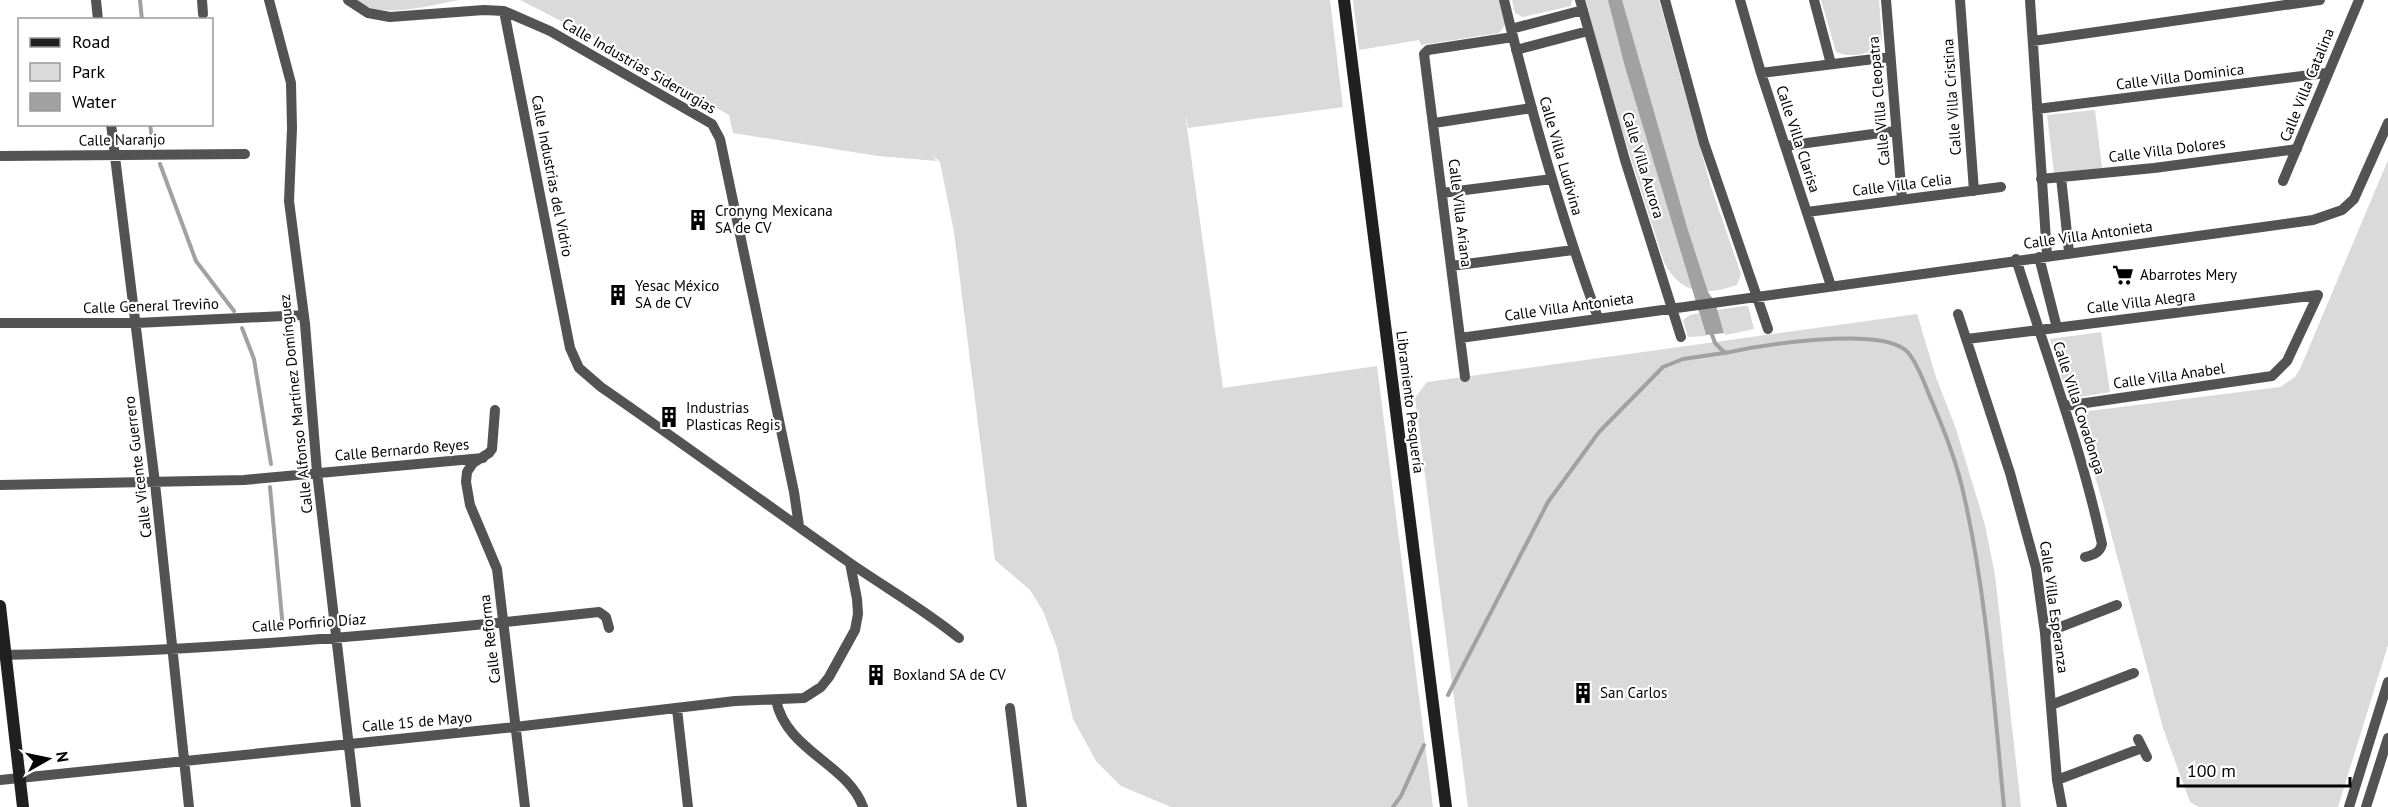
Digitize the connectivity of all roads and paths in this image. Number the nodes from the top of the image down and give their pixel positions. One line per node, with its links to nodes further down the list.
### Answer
1 (96, 0): 18 (street)
2 (202, 0): 17 (street)
3 (269, 0): 56 (street, Calle Alfonso Martínez Domínguez)
4 (348, 0): 16 (street, Calle Industrias Siderurgias)
5 (1344, 0): 108 (main road, Libramiento Pesquería)
6 (1504, 0): 20 (street, Calle Villa Ludivina)
7 (1665, 0): 53 (street)
8 (1740, 0): 25 (street, Calle Villa Clarisa)
9 (1814, 0): 24 (street)
10 (1886, 0): 23 (street, Calle Villa Cleopatra)
11 (1959, 0): 43 (street, Calle Villa Cristina)
12 (2030, 0): 21 (street, Calle Villa Covadonga)
13 (2320, 0): 21 (street)
14 (2359, 0): 26 (street, Calle Villa Catalina)
15 (1581, 5): 19 (street, Calle Villa Aurora); 20 (street)
16 (504, 11): 75 (street, Calle Industrias del Vidrio); 75 (street, Calle Industrias Siderurgias)
17 (203, 14)
18 (98, 18)
19 (1588, 31): 22 (street); 54 (street, Calle Villa Aurora)
20 (1512, 33): 22 (street, Calle Villa Ludivina); 29 (street, Calle Villa Ariana)
21 (2033, 41): 28 (street, Calle Villa Covadonga)
22 (1516, 50): 27 (street, Calle Villa Ludivina)
23 (1890, 57): 24 (street); 32 (street, Calle Villa Cleopatra)
24 (1831, 64): 25 (street)
25 (1761, 73): 33 (street, Calle Villa Clarisa)
26 (2326, 73): 28 (street, Calle Villa Dominica); 34 (street, Calle Villa Catalina)
27 (1532, 108): 29 (street); 39 (street, Calle Villa Ludivina)
28 (2037, 109): 40 (street, Calle Villa Covadonga)
29 (1434, 123): 44 (street, Calle Villa Ariana)
30 (2388, 123): 48 (street, Calle Villa Antonieta)
31 (111, 126): 36 (street, Calle Vicente Guerrero)
32 (1895, 131): 33 (street); 45 (street, Calle Villa Cleopatra)
33 (1785, 146): 46 (street, Calle Villa Clarisa)
34 (2297, 149): 38 (street, Calle Villa Dolores); 41 (street, Calle Villa Catalina)
35 (245, 154): 36 (street, Calle Naranjo)
36 (114, 155): 37 (street, Calle Naranjo); 59 (street, Calle Vicente Guerrero)
37 (0, 156)
38 (2061, 177): 40 (street, Calle Villa Dolores); 48 (street)
39 (1551, 179): 44 (street); 47 (street, Calle Villa Ludivina)
40 (2042, 179): 49 (street, Calle Villa Covadonga)
41 (2283, 181)
42 (2001, 187): 43 (street, Calle Villa Celia)
43 (1974, 191): 45 (street, Calle Villa Celia)
44 (1442, 193): 51 (street, Calle Villa Ariana)
45 (1902, 199): 46 (street, Calle Villa Celia)
46 (1807, 212): 52 (street, Calle Villa Clarisa)
47 (1573, 250): 51 (street); 57 (street, Calle Villa Ludivina)
48 (2069, 252): 49 (street, Calle Villa Antonieta)
49 (2043, 256): 50 (street, Calle Villa Antonieta); 60 (street, Calle Villa Covadonga)
50 (2016, 260): 52 (street, Calle Villa Antonieta); 62 (street, Calle Villa Covadonga)
51 (1452, 266): 64 (street, Calle Villa Ariana)
52 (1831, 285): 53 (street, Calle Villa Antonieta)
53 (1754, 296): 54 (street, Calle Villa Antonieta); 61 (street)
54 (1673, 308): 57 (street, Calle Villa Antonieta); 63 (street, Calle Villa Aurora)
55 (1958, 314): 65 (street, Calle Villa Esperanza)
56 (303, 315): 59 (street, Calle General Treviño); 71 (street, Calle Alfonso Martínez Domínguez)
57 (1598, 318): 64 (street, Calle Villa Antonieta)
58 (0, 323): 59 (street, Calle General Treviño)
59 (136, 323): 73 (street, Calle Vicente Guerrero)
60 (2057, 328): 62 (street, Calle Villa Alegra); 66 (street, Calle Villa Alegra)
61 (1768, 329)
62 (2039, 331): 65 (street, Calle Villa Alegra); 68 (street, Calle Villa Covadonga)
63 (1681, 337)
64 (1460, 338): 67 (street, Calle Villa Ariana)
65 (1967, 339): 82 (street, Calle Villa Esperanza)
66 (2277, 374): 68 (street, Calle Villa Anabel)
67 (1465, 377)
68 (2065, 406): 76 (street, Calle Villa Covadonga)
69 (495, 410): 70 (street, Calle Bernardo Reyes)
70 (483, 458): 71 (street, Calle Bernardo Reyes); 72 (street, Calle Bernardo Reyes)
71 (317, 472): 73 (street, Calle Bernardo Reyes); 83 (street, Calle Alfonso Martínez Domínguez)
72 (467, 472): 80 (street, Calle Reforma)
73 (155, 483): 74 (street, Calle Bernardo Reyes); 85 (street, Calle Vicente Guerrero)
74 (0, 485)
75 (799, 526): 77 (street, Calle Industrias del Vidrio)
76 (2085, 557)
77 (850, 563): 84 (street, Calle Industrias del Vidrio); 89 (street, Calle 15 de Mayo)
78 (2117, 605): 82 (street)
79 (0, 606): 86 (main road)
80 (504, 622): 81 (street, Calle Porfirio Díaz); 83 (street, Calle Porfirio Díaz); 93 (street, Calle Reforma)
81 (609, 628)
82 (2045, 633): 90 (street, Calle Villa Esperanza)
83 (335, 637): 85 (street, Calle Porfirio Díaz); 95 (street, Calle Alfonso Martínez Domínguez)
84 (958, 638)
85 (173, 648): 86 (street, Calle Porfirio Díaz); 97 (street, Calle Vicente Guerrero)
86 (3, 655): 98 (main road)
87 (2134, 673): 90 (street)
88 (2388, 682): 110 (street)
89 (776, 700): 92 (street, Calle 15 de Mayo); 106 (street)
90 (2052, 705): 100 (street, Calle Villa Esperanza)
91 (1010, 708): 107 (street)
92 (677, 709): 93 (street, Calle 15 de Mayo); 105 (street)
93 (515, 727): 95 (street, Calle 15 de Mayo); 104 (street, Calle Reforma)
94 (2388, 738): 111 (street)
95 (349, 743): 97 (street, Calle 15 de Mayo); 103 (street, Calle Alfonso Martínez Domínguez)
96 (2142, 748): 100 (street)
97 (184, 761): 98 (street, Calle 15 de Mayo); 102 (street, Calle Vicente Guerrero)
98 (20, 778): 99 (street, Calle 15 de Mayo); 101 (main road)
99 (0, 780)
100 (2057, 780): 109 (street, Calle Villa Esperanza)
101 (23, 807)
102 (189, 807)
103 (356, 807)
104 (525, 807)
105 (688, 807)
106 (862, 807)
107 (1022, 807)
108 (1446, 807)
109 (2062, 807)
110 (2349, 807)
111 (2366, 807)

